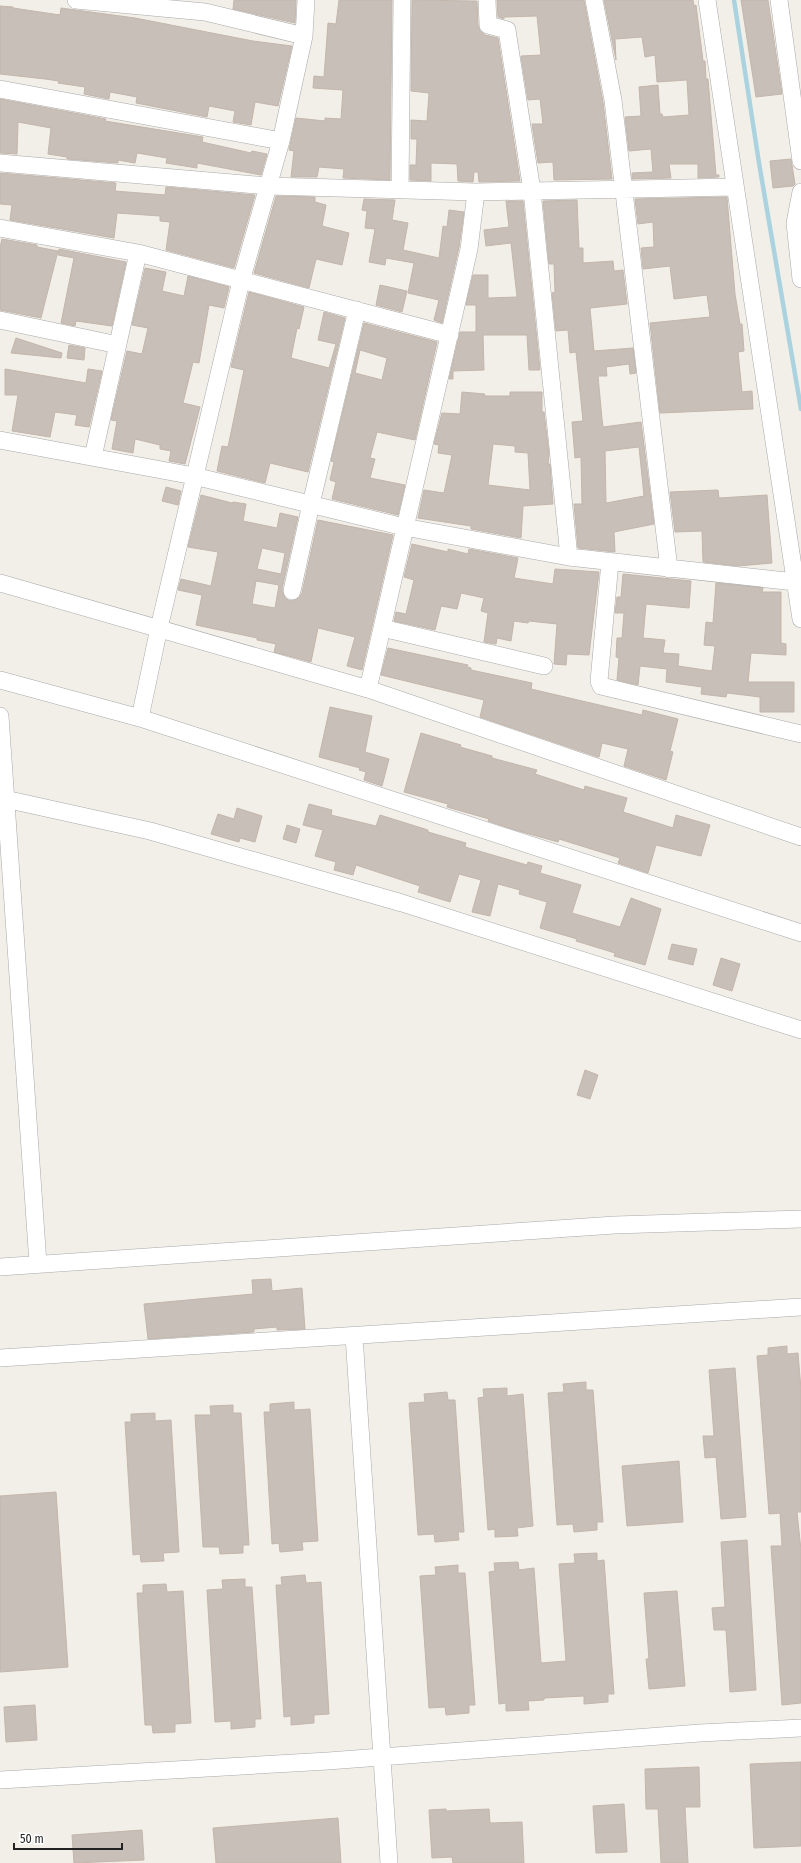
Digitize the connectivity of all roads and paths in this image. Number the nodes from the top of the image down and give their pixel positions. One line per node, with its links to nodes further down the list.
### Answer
1 (76, 0): 8 (street)
2 (306, 0): 8 (street)
3 (402, 0): 15 (street)
4 (487, 0): 17 (street)
5 (594, 0): 16 (street)
6 (707, 0): 14 (street)
7 (779, 0): 11 (street)
8 (304, 36): 10 (street)
9 (0, 89): 10 (street)
10 (281, 141): 13 (street)
11 (801, 161)
12 (0, 163): 13 (street)
13 (268, 186): 15 (street); 23 (street)
14 (735, 187): 16 (street); 36 (street)
15 (400, 190): 18 (street)
16 (624, 190): 17 (street); 35 (street)
17 (532, 191): 18 (street); 33 (street)
18 (476, 192): 26 (street)
19 (801, 192): 22 (street)
20 (0, 228): 21 (street)
21 (138, 253): 23 (street); 27 (street)
22 (801, 278)
23 (241, 281): 24 (street); 30 (street)
24 (357, 310): 26 (street); 31 (street)
25 (0, 320): 27 (street)
26 (450, 335): 32 (street)
27 (118, 345): 29 (street)
28 (0, 440): 29 (street)
29 (93, 457): 30 (street)
30 (194, 476): 31 (street); 40 (street)
31 (311, 504): 32 (street); 38 (street)
32 (404, 527): 33 (street); 41 (street)
33 (569, 557): 34 (street)
34 (610, 562): 35 (street); 47 (street)
35 (669, 569): 36 (street)
36 (795, 582): 39 (street)
37 (0, 583): 40 (street)
38 (292, 591)
39 (801, 619)
40 (159, 628): 44 (street); 46 (street)
41 (382, 628): 42 (street); 44 (street)
42 (544, 666)
43 (0, 680): 46 (street)
44 (368, 689): 49 (street)
45 (0, 716): 48 (street)
46 (140, 718): 50 (street)
47 (801, 734)
48 (5, 799): 51 (street); 53 (street)
49 (801, 837)
50 (801, 933)
51 (801, 1030)
52 (801, 1219): 53 (street)
53 (38, 1264): 54 (street)
54 (0, 1267)
55 (801, 1307): 56 (street)
56 (354, 1336): 57 (street); 59 (street)
57 (0, 1358)
58 (801, 1728): 59 (street)
59 (383, 1757): 60 (street); 61 (street)
60 (0, 1780)
61 (389, 1863)

